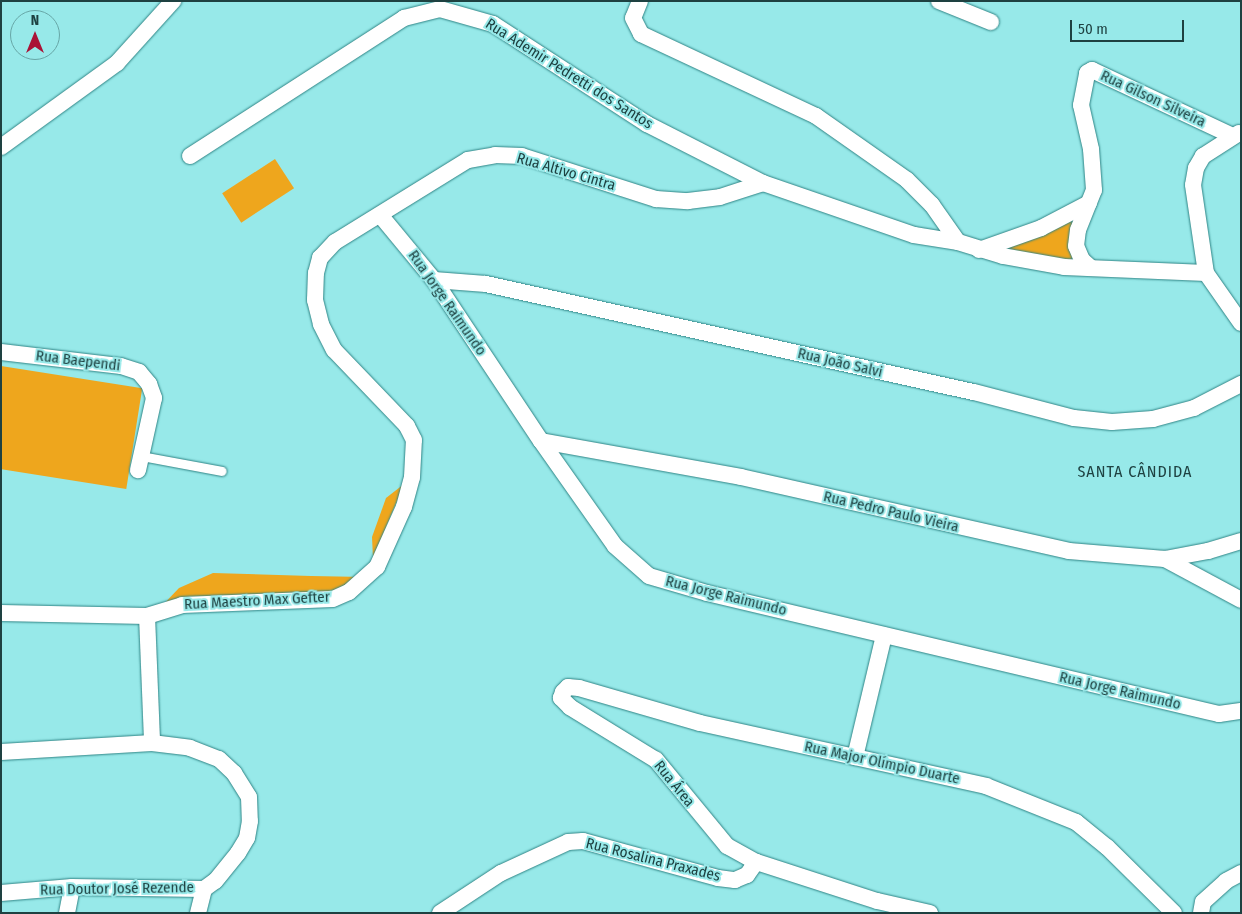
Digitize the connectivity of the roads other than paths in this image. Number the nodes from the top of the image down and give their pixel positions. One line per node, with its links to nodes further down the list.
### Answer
1 (173, 1): 6 (street)
2 (640, 1): 11 (street)
3 (939, 1): 4 (street)
4 (991, 22)
5 (1236, 134): 9 (street, Rua Gilson Silveira); 14 (street)
6 (1, 146)
7 (190, 156): 8 (street, Rua Ademir Pedretti dos Santos)
8 (763, 183): 10 (street, Rua Altivo Cintra); 11 (street, Rua Ademir Pedretti dos Santos)
9 (1089, 203): 12 (street); 13 (street, Rua Gilson Silveira)
10 (381, 216): 15 (street, Rua Jorge Raimundo); 26 (street, Rua Maestro Max Gefter)
11 (958, 242): 12 (street, Rua Ademir Pedretti dos Santos)
12 (978, 250): 13 (street, Rua Ademir Pedretti dos Santos)
13 (1090, 268): 14 (street, Rua Ademir Pedretti dos Santos)
14 (1206, 273): 16 (street)
15 (434, 280): 18 (street, Rua João Salvi); 19 (street, Rua Jorge Raimundo)
16 (1241, 323)
17 (1, 352): 20 (street, Rua Baependi)
18 (1241, 384)
19 (541, 441): 23 (street, Rua Pedro Paulo Vieira); 27 (street, Rua Jorge Raimundo)
20 (139, 463): 21 (lane)
21 (222, 471)
22 (1241, 541): 23 (street, Rua Pedro Paulo Vieira)
23 (1165, 559): 24 (street)
24 (1241, 600)
25 (1, 614): 26 (street, Rua Maestro Max Gefter)
26 (147, 616): 30 (street)
27 (884, 635): 29 (street, Rua Jorge Raimundo); 32 (street)
28 (561, 698): 32 (street, Rua Major Olímpio Duarte); 33 (street, Rua Área)
29 (1241, 711)
30 (152, 742): 31 (street); 36 (street)
31 (1, 752)
32 (855, 757): 42 (street, Rua Major Olímpio Duarte)
33 (756, 862): 40 (street, Rua Rosalina Praxades); 41 (street)
34 (1241, 874): 43 (street)
35 (72, 887): 36 (street, Rua Doutor José Rezende); 37 (street, Rua Doutor José Rezende); 38 (street)
36 (204, 888): 39 (street)
37 (1, 893)
38 (68, 913)
39 (198, 913)
40 (440, 913)
41 (930, 913)
42 (1174, 913)
43 (1201, 913)

